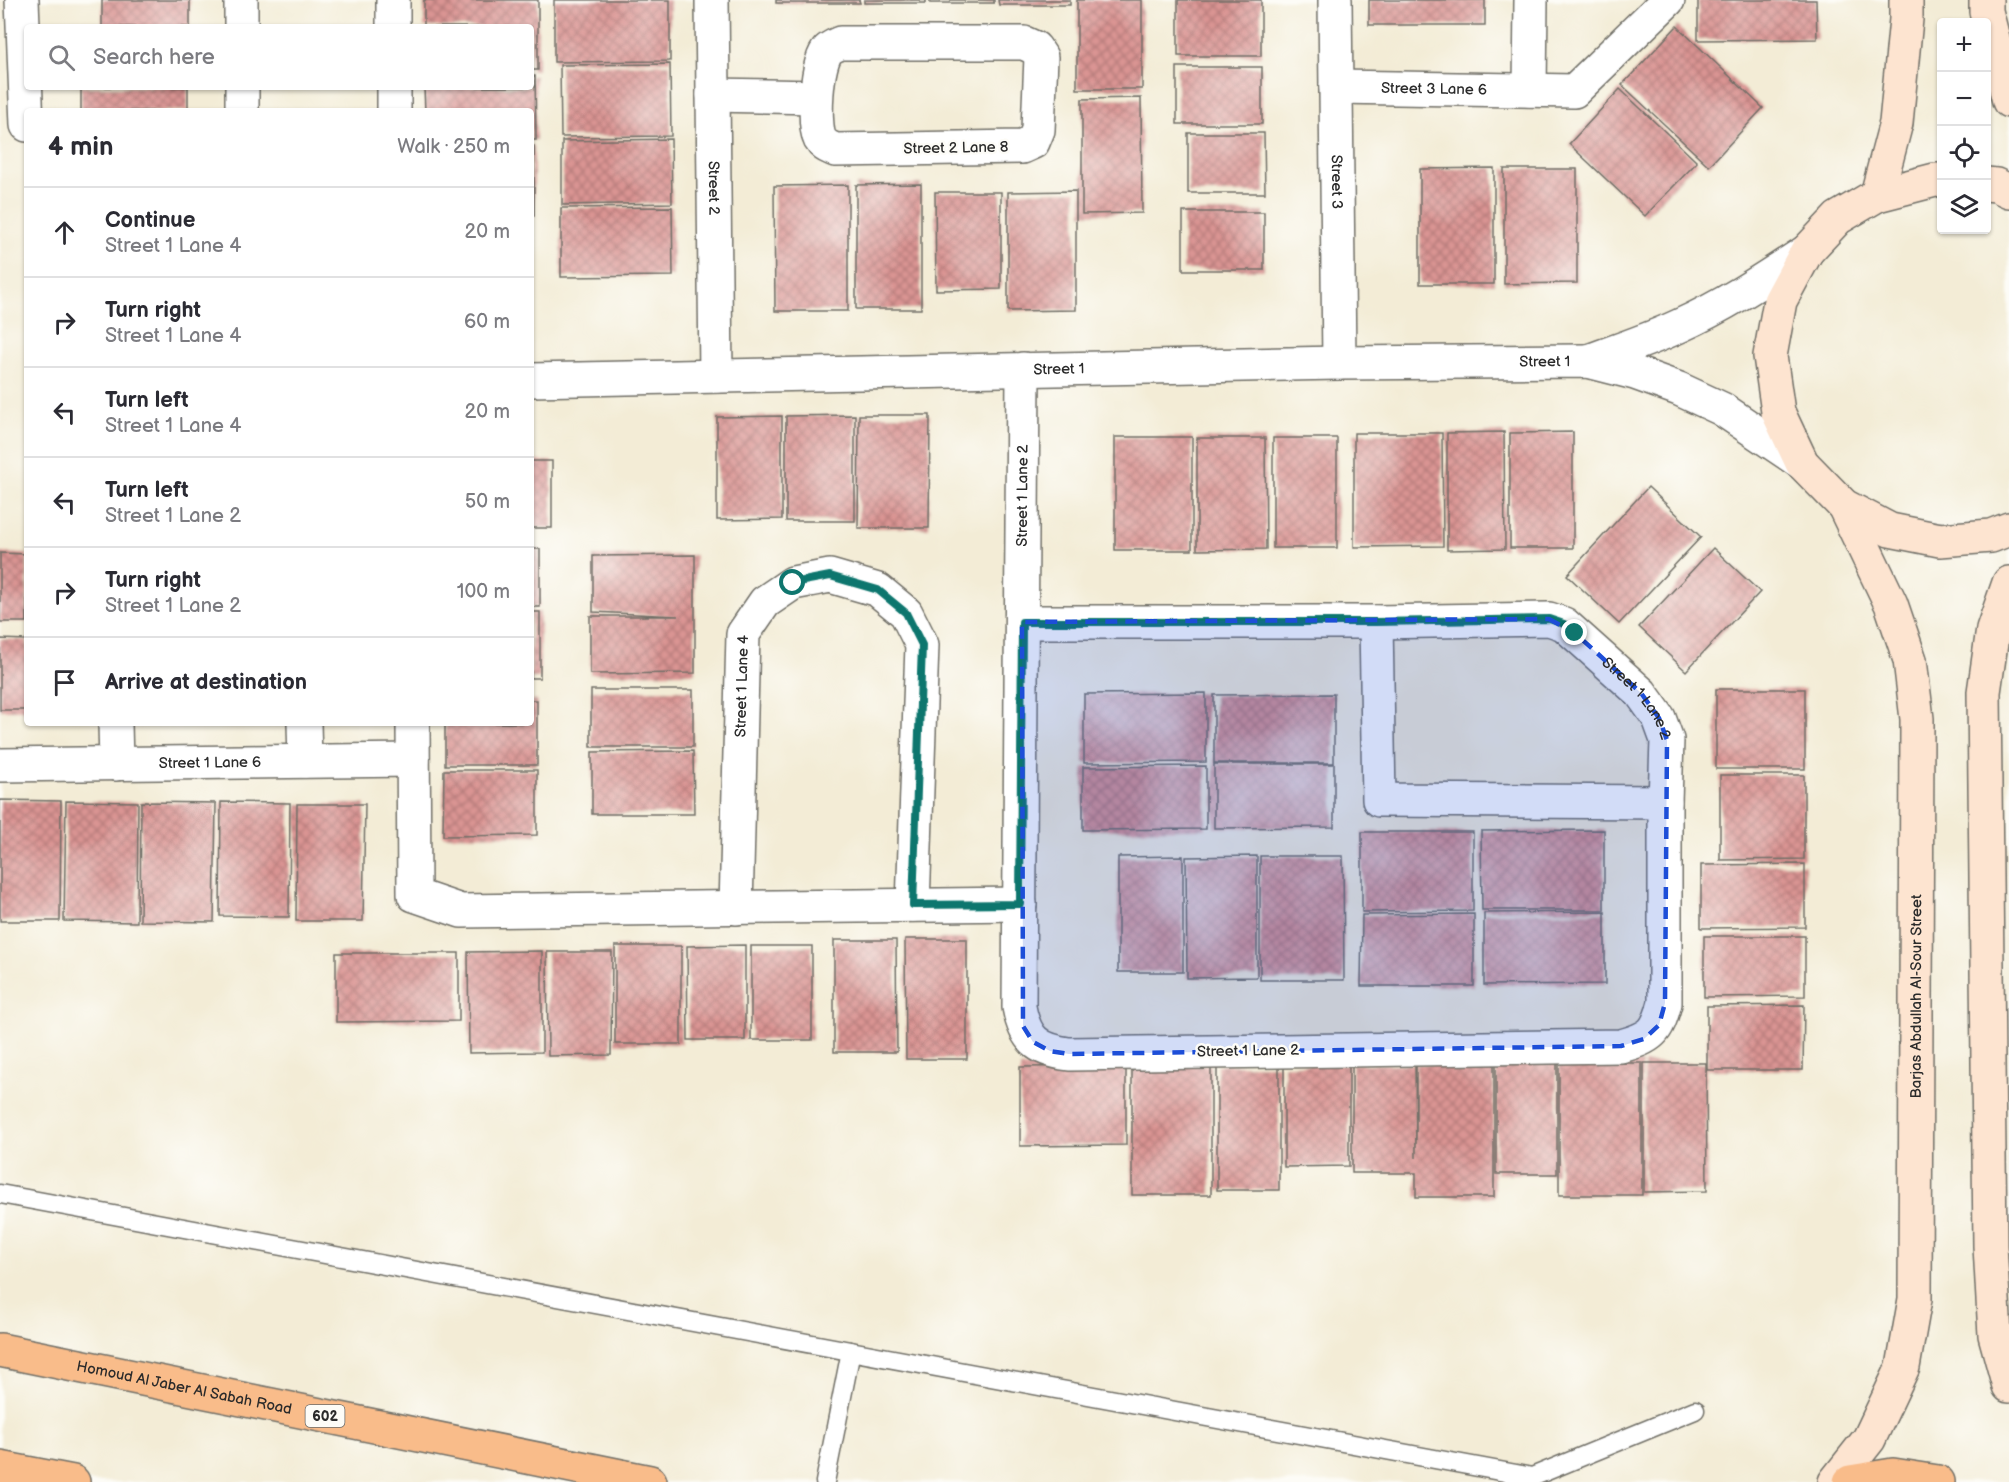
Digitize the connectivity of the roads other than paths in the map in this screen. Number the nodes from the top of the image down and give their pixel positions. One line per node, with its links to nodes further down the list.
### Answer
1 (22, 0): 12 (street)
2 (241, 0): 10 (street)
3 (393, 0): 11 (street)
4 (712, 0): 18 (street, Street 2)
5 (1335, 0): 13 (street, Street 3)
6 (1531, 0): 17 (street)
7 (1668, 0): 17 (street, Street 3 Lane 6)
8 (1906, 0): 27 (street)
9 (1986, 0): 20 (street)
10 (241, 24)
11 (393, 24)
12 (24, 50)
13 (1336, 87): 17 (street, Street 3 Lane 6); 30 (street, Street 3)
14 (26, 90): 21 (street)
15 (242, 90): 22 (street)
16 (394, 90): 23 (street)
17 (1530, 90)
18 (713, 95): 19 (street); 32 (street, Street 2)
19 (816, 97): 19 (street, Street 2 Lane 8)
20 (2009, 100)
21 (26, 108)
22 (242, 108)
23 (394, 108)
24 (1937, 180): 27 (street)
25 (1991, 184): 26 (street)
26 (2009, 191)
27 (1877, 195): 28 (street)
28 (1807, 251): 29 (street, Street 1); 34 (street)
29 (1588, 361): 30 (street, Street 1); 34 (street, Street 1)
30 (1339, 363): 31 (street, Street 1)
31 (1023, 369): 32 (street, Street 1); 38 (street, Street 1 Lane 2)
32 (716, 376): 33 (street, Street 1)
33 (534, 380)
34 (1802, 463): 35 (street)
35 (1844, 506): 36 (street); 61 (street, Barjas Abdullah Al-Sour Street)
36 (2009, 529)
37 (2009, 583): 51 (street)
38 (1022, 622): 39 (street, Street 1 Lane 2); 48 (street, Street 1 Lane 2)
39 (1376, 622): 47 (street, Street 1 Lane 2); 47 (street)
40 (115, 726): 45 (street)
41 (304, 726): 44 (street)
42 (413, 726): 43 (street)
43 (413, 760): 44 (street, Street 1 Lane 6); 50 (street)
44 (305, 761): 45 (street, Street 1 Lane 6)
45 (116, 764): 46 (street, Street 1 Lane 6)
46 (0, 765)
47 (1665, 802): 48 (street, Street 1 Lane 2)
48 (1020, 904): 49 (street)
49 (913, 905): 50 (street); 50 (street, Street 1 Lane 4)
50 (736, 908)
51 (1998, 974): 55 (street)
52 (0, 1194): 54 (lane)
53 (0, 1350): 59 (main road, Homoud Al Jaber Al Sabah Road / 602)
54 (851, 1351): 56 (lane); 60 (lane)
55 (2009, 1386)
56 (1695, 1410)
57 (0, 1468): 58 (main road)
58 (73, 1482)
59 (650, 1482)
60 (825, 1482)
61 (1835, 1482)
62 (1850, 1482): 63 (main road)
63 (1938, 1482)

